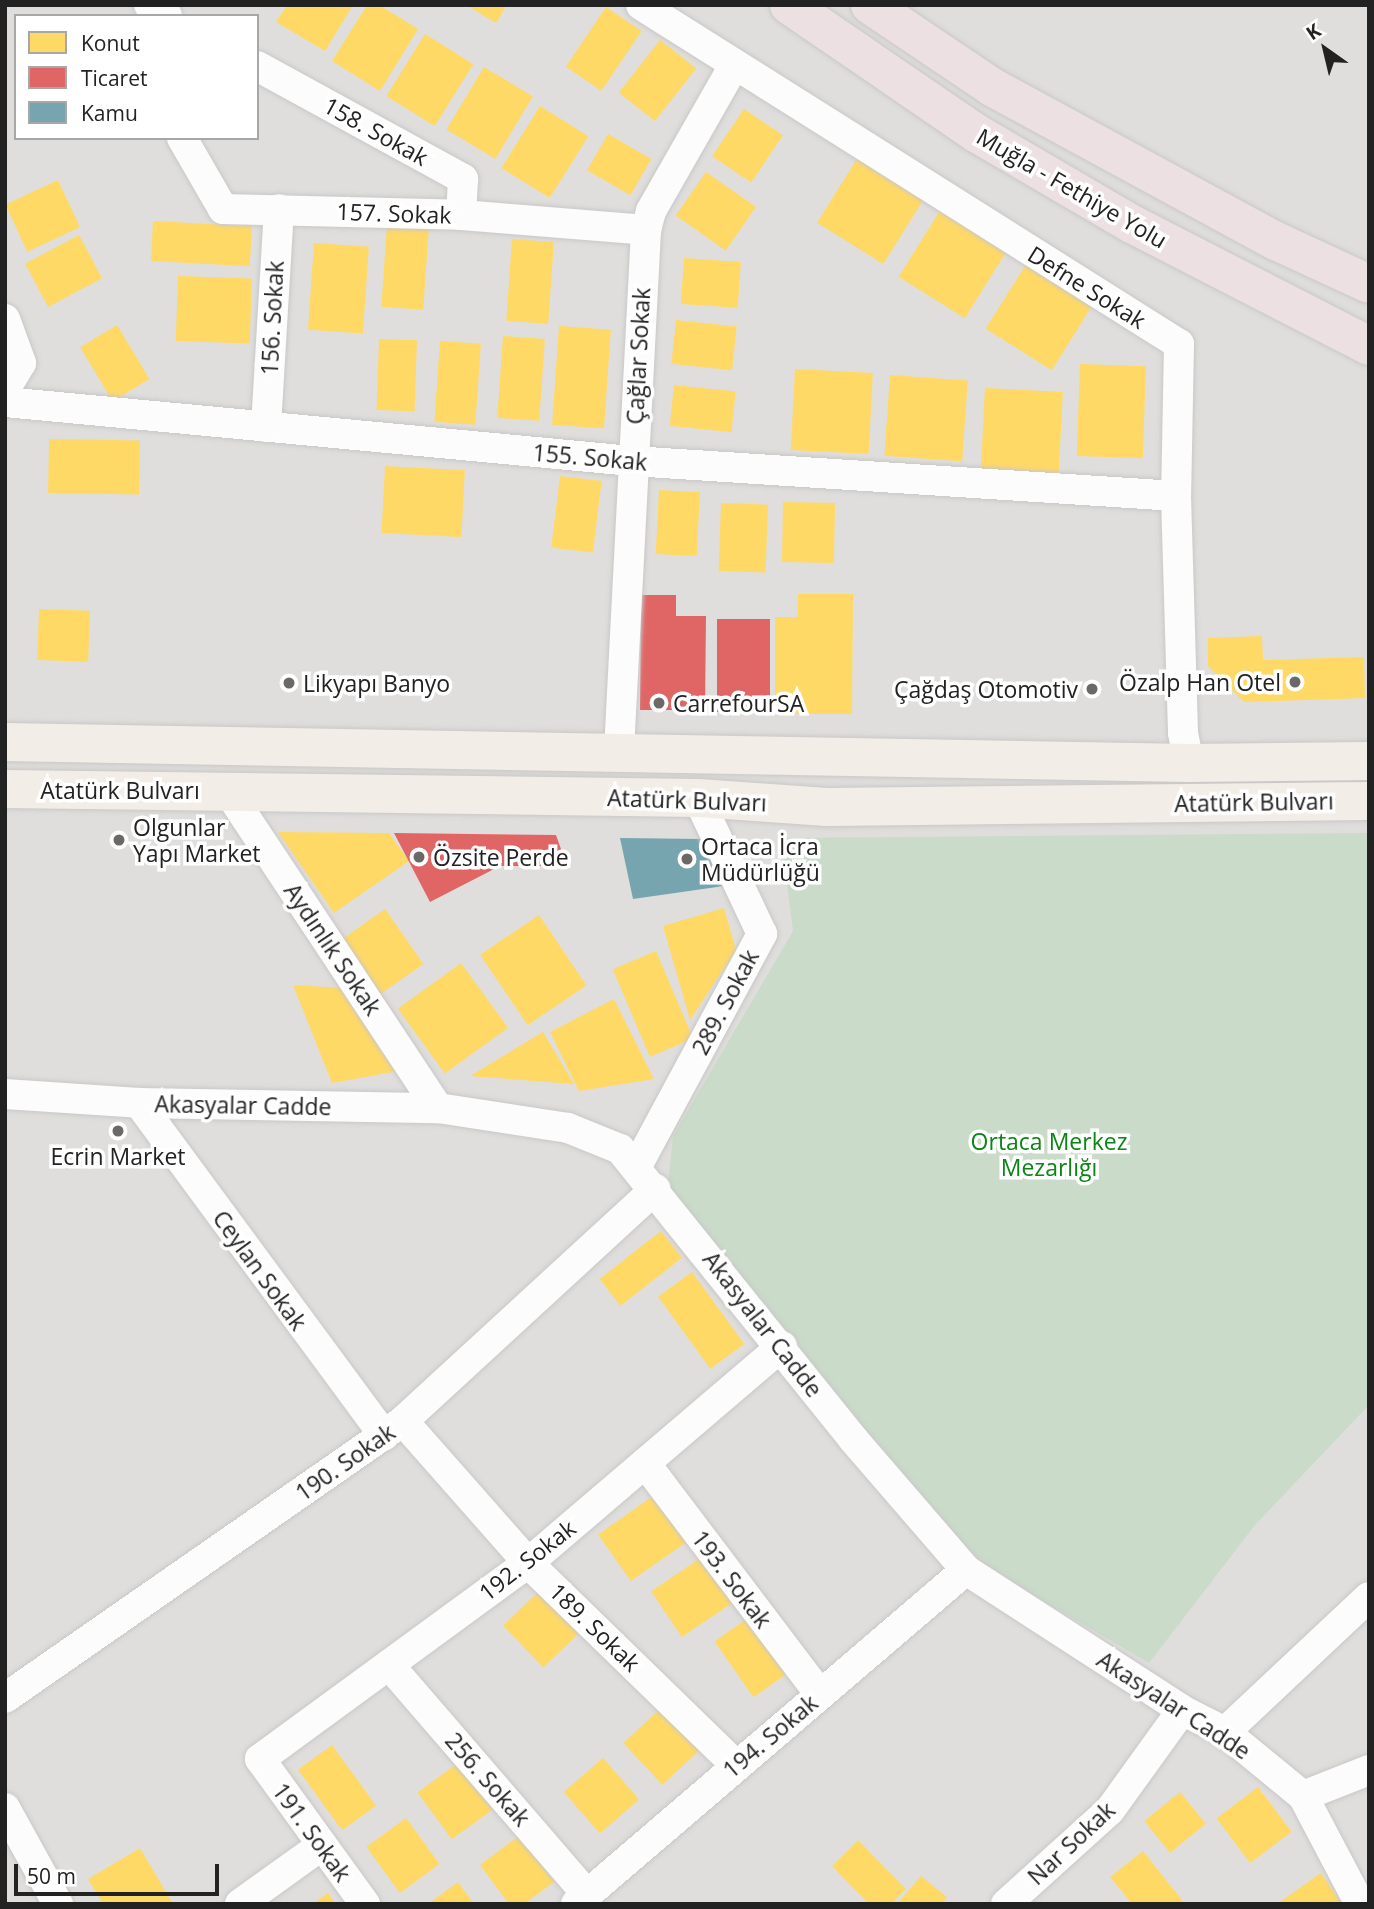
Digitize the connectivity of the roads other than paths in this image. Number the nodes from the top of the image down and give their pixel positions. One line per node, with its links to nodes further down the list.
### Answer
1 (641, 5): 5 (street, Defne Sokak)
2 (789, 5): 12 (highway, Muğla - Fethiye Yolu)
3 (870, 5): 10 (highway, Muğla - Fethiye Yolu)
4 (259, 66): 8 (street, 158. Sokak)
5 (733, 67): 9 (street, Çağlar Sokak); 17 (street, Defne Sokak)
6 (183, 140): 7 (street, 157. Sokak)
7 (279, 209): 8 (street, 157. Sokak); 15 (street, 156. Sokak)
8 (461, 215): 9 (street, 157. Sokak)
9 (646, 230): 16 (street, Çağlar Sokak)
10 (1369, 284)
11 (5, 319): 13 (street)
12 (1369, 346)
13 (5, 390)
14 (5, 402): 15 (street, 155. Sokak)
15 (266, 427): 16 (street, 155. Sokak)
16 (632, 461): 17 (street, 155. Sokak); 19 (street, Çağlar Sokak)
17 (1176, 496): 21 (street, Defne Sokak)
18 (5, 741): 19 (main road, Atatürk Bulvarı)
19 (619, 751): 21 (main road, Atatürk Bulvarı)
20 (1369, 761): 21 (main road, Atatürk Bulvarı)
21 (1189, 763)
22 (5, 789): 23 (main road, Atatürk Bulvarı)
23 (228, 791): 24 (main road, Atatürk Bulvarı); 28 (street, Aydınlık Sokak)
24 (698, 798): 25 (main road, Atatürk Bulvarı); 29 (street, 289. Sokak)
25 (1369, 801)
26 (5, 1094): 27 (street, Akasyalar Cadde)
27 (139, 1103): 28 (street, Akasyalar Cadde); 32 (street, Ceylan Sokak)
28 (438, 1108): 29 (street, Akasyalar Cadde)
29 (637, 1166): 30 (street, Akasyalar Cadde)
30 (655, 1189): 31 (street, Akasyalar Cadde); 32 (street, 190. Sokak)
31 (782, 1346): 33 (street, 192. Sokak); 35 (street, Akasyalar Cadde)
32 (393, 1428): 34 (street, 189. Sokak); 39 (street, 190. Sokak)
33 (645, 1463): 34 (street, 192. Sokak); 38 (street, 193. Sokak)
34 (528, 1563): 37 (street, 192. Sokak); 43 (street, 189. Sokak)
35 (966, 1570): 38 (street, 194. Sokak); 40 (street, Akasyalar Cadde)
36 (1369, 1597): 41 (street)
37 (389, 1665): 42 (street, 192. Sokak); 49 (street, 256. Sokak)
38 (820, 1694): 43 (street, 194. Sokak)
39 (5, 1698)
40 (1182, 1710): 41 (street, Akasyalar Cadde); 53 (street, Nar Sokak)
41 (1225, 1732): 45 (street, Akasyalar Cadde)
42 (260, 1759): 48 (street, 191. Sokak)
43 (736, 1765): 49 (street, 194. Sokak)
44 (1369, 1770): 45 (street)
45 (1303, 1796): 54 (street, Akasyalar Cadde)
46 (5, 1808): 47 (street)
47 (13, 1845): 50 (street)
48 (321, 1845): 51 (street); 52 (street, 191. Sokak)
49 (582, 1899)
50 (58, 1904)
51 (240, 1904)
52 (365, 1904)
53 (1006, 1904)
54 (1360, 1904)

